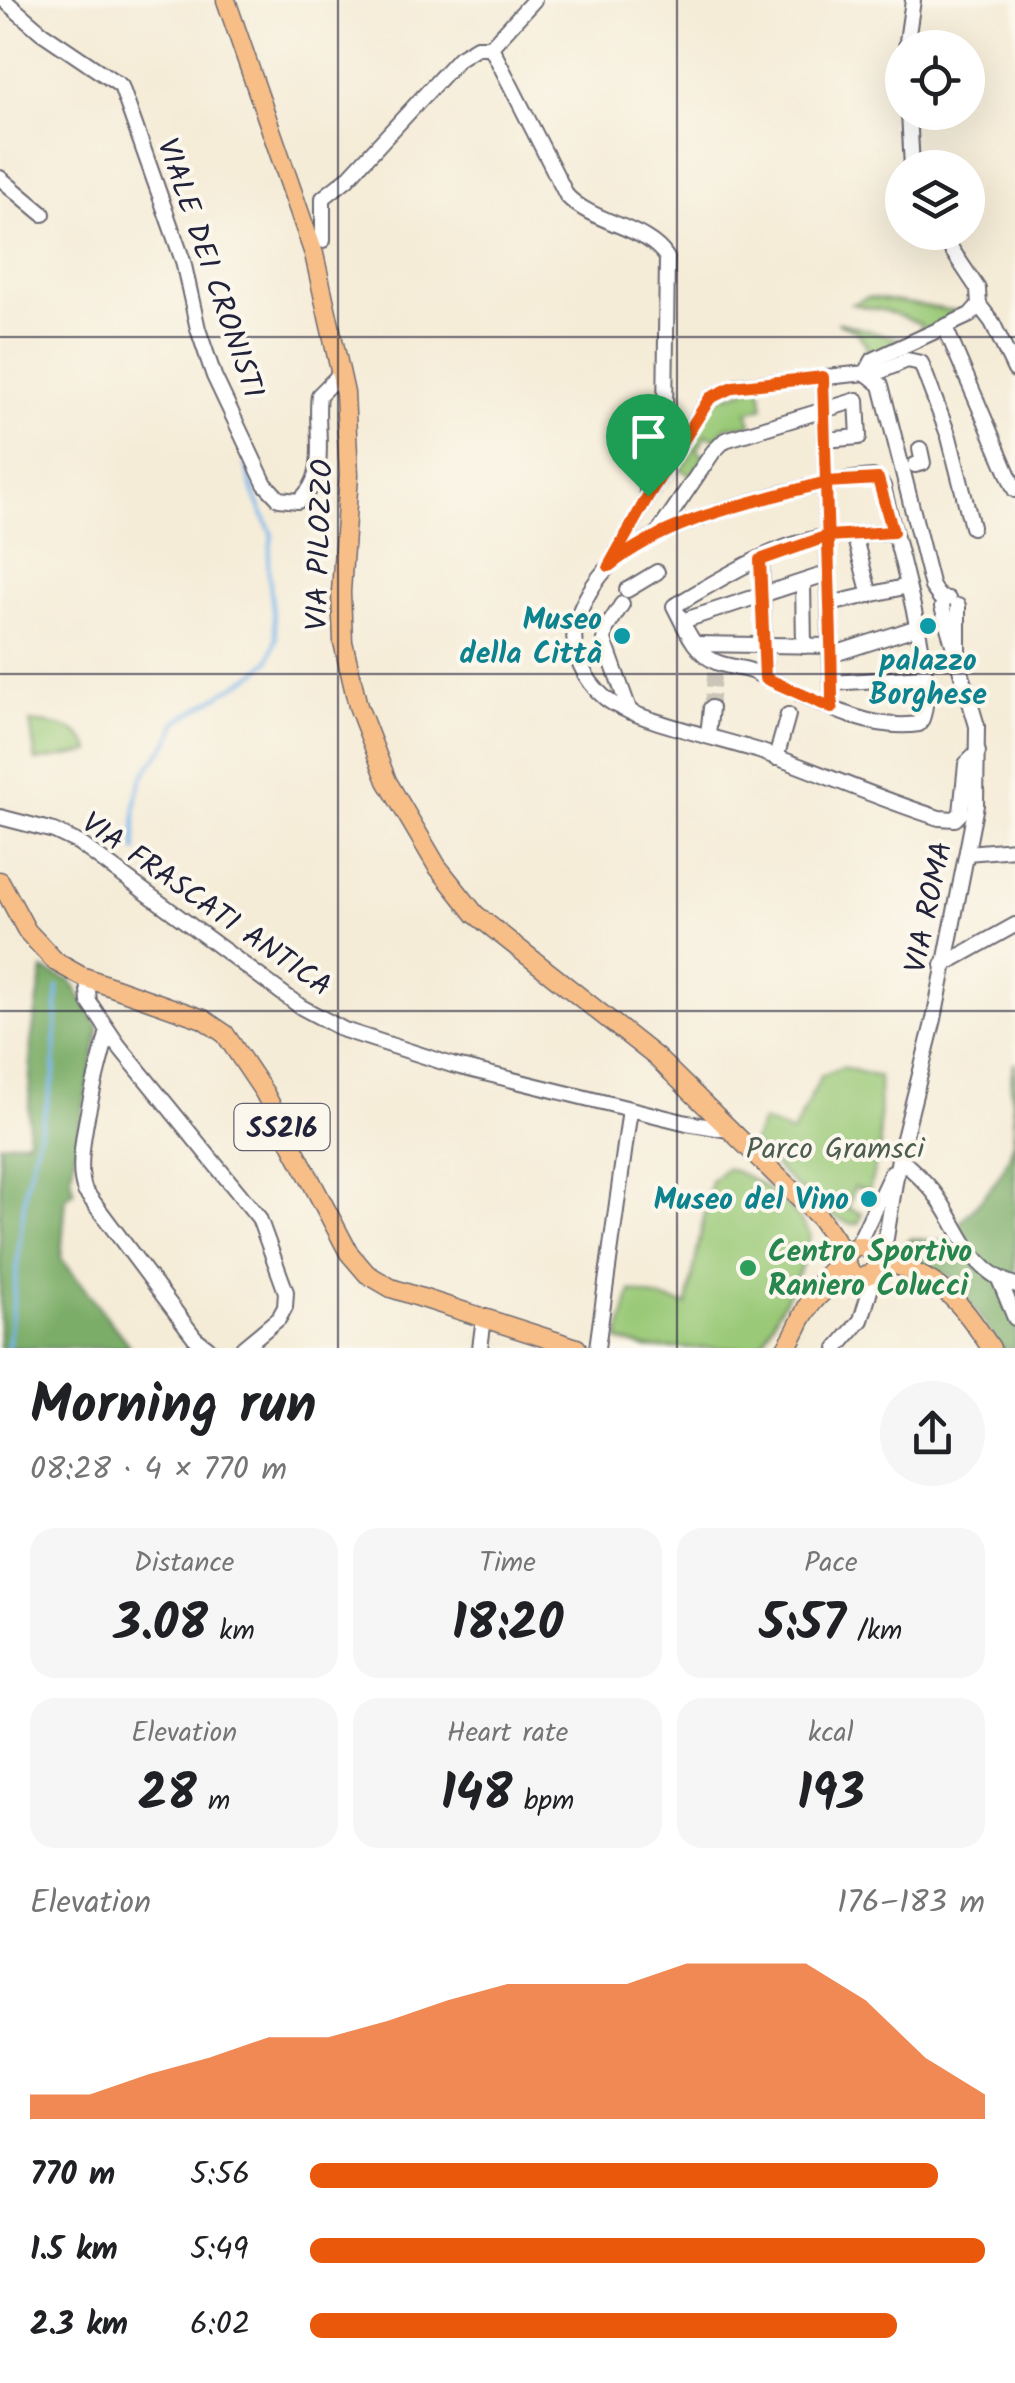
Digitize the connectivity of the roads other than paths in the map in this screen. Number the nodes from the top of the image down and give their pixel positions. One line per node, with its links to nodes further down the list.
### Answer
1 (4, 0): 14 (street, VIALE DEI CRONISTI)
2 (226, 0): 9 (main road, VIA PILOZZO)
3 (534, 0): 6 (street)
4 (913, 0): 5 (street)
5 (909, 30)
6 (492, 46): 9 (street); 23 (street)
7 (0, 178): 8 (street)
8 (42, 214)
9 (310, 244): 14 (main road, VIA PILOZZO)
10 (952, 250): 11 (street)
11 (979, 305): 12 (street); 13 (street)
12 (944, 327): 15 (street); 22 (street)
13 (1015, 370)
14 (341, 373): 63 (main road, VIA PILOZZO)
15 (869, 374): 16 (street); 24 (street); 52 (street, VIA ROMA)
16 (823, 377): 17 (street); 23 (street)
17 (824, 410): 18 (street); 18 (street); 26 (street)
18 (824, 440): 21 (street)
19 (920, 449): 20 (street)
20 (914, 465)
21 (826, 482): 25 (street); 26 (street); 28 (street)
22 (1015, 490)
23 (648, 496): 30 (street)
24 (972, 527)
25 (893, 532): 27 (street); 34 (street)
26 (656, 535): 30 (street)
27 (854, 535): 28 (street); 35 (street)
28 (828, 536): 29 (street); 32 (street)
29 (760, 560): 36 (street); 38 (street)
30 (609, 566): 49 (street)
31 (657, 572): 49 (street)
32 (828, 573): 33 (street); 37 (street)
33 (803, 582): 36 (street); 42 (street)
34 (908, 586): 35 (street); 39 (street)
35 (870, 595): 37 (street)
36 (762, 596): 38 (street); 41 (street)
37 (829, 602): 43 (street)
38 (682, 621): 40 (street)
39 (918, 627): 43 (street); 44 (street)
40 (696, 644): 41 (street); 45 (street)
41 (764, 645): 42 (street); 45 (street)
42 (804, 646): 43 (street)
43 (831, 651): 46 (street)
44 (924, 677): 46 (street); 48 (street)
45 (765, 678): 48 (street)
46 (832, 683): 48 (street)
47 (711, 708): 51 (street)
48 (832, 708)
49 (630, 712): 51 (street)
50 (788, 715): 53 (street)
51 (708, 735): 53 (street)
52 (978, 752): 53 (street); 56 (street, VIA ROMA)
53 (776, 758)
54 (0, 816): 62 (street, VIA FRASCATI ANTICA)
55 (1015, 848): 56 (street)
56 (968, 853): 59 (street, VIA ROMA)
57 (0, 881): 60 (main road, SS216)
58 (1015, 925): 59 (street)
59 (943, 966): 64 (street, VIA ROMA)
60 (87, 978): 61 (street); 70 (main road, SS216)
61 (108, 1031): 74 (street); 75 (street)
62 (630, 1109): 63 (street, VIA FRASCATI ANTICA); 78 (street)
63 (729, 1130): 65 (main road, VIA PILOZZO)
64 (900, 1158): 65 (street); 66 (street); 67 (street)
65 (851, 1252): 66 (main road); 66 (main road); 71 (main road)
66 (870, 1268): 71 (main road); 72 (street); 81 (main road)
67 (1000, 1279): 68 (street); 69 (street)
68 (1015, 1285)
69 (1014, 1310)
70 (484, 1318): 76 (street); 77 (main road, SS216)
71 (802, 1318): 79 (main road)
72 (862, 1318): 73 (street); 80 (street)
73 (856, 1344)
74 (208, 1348)
75 (243, 1348)
76 (480, 1348)
77 (577, 1348)
78 (596, 1348)
79 (786, 1348)
80 (837, 1348)
81 (991, 1348)

